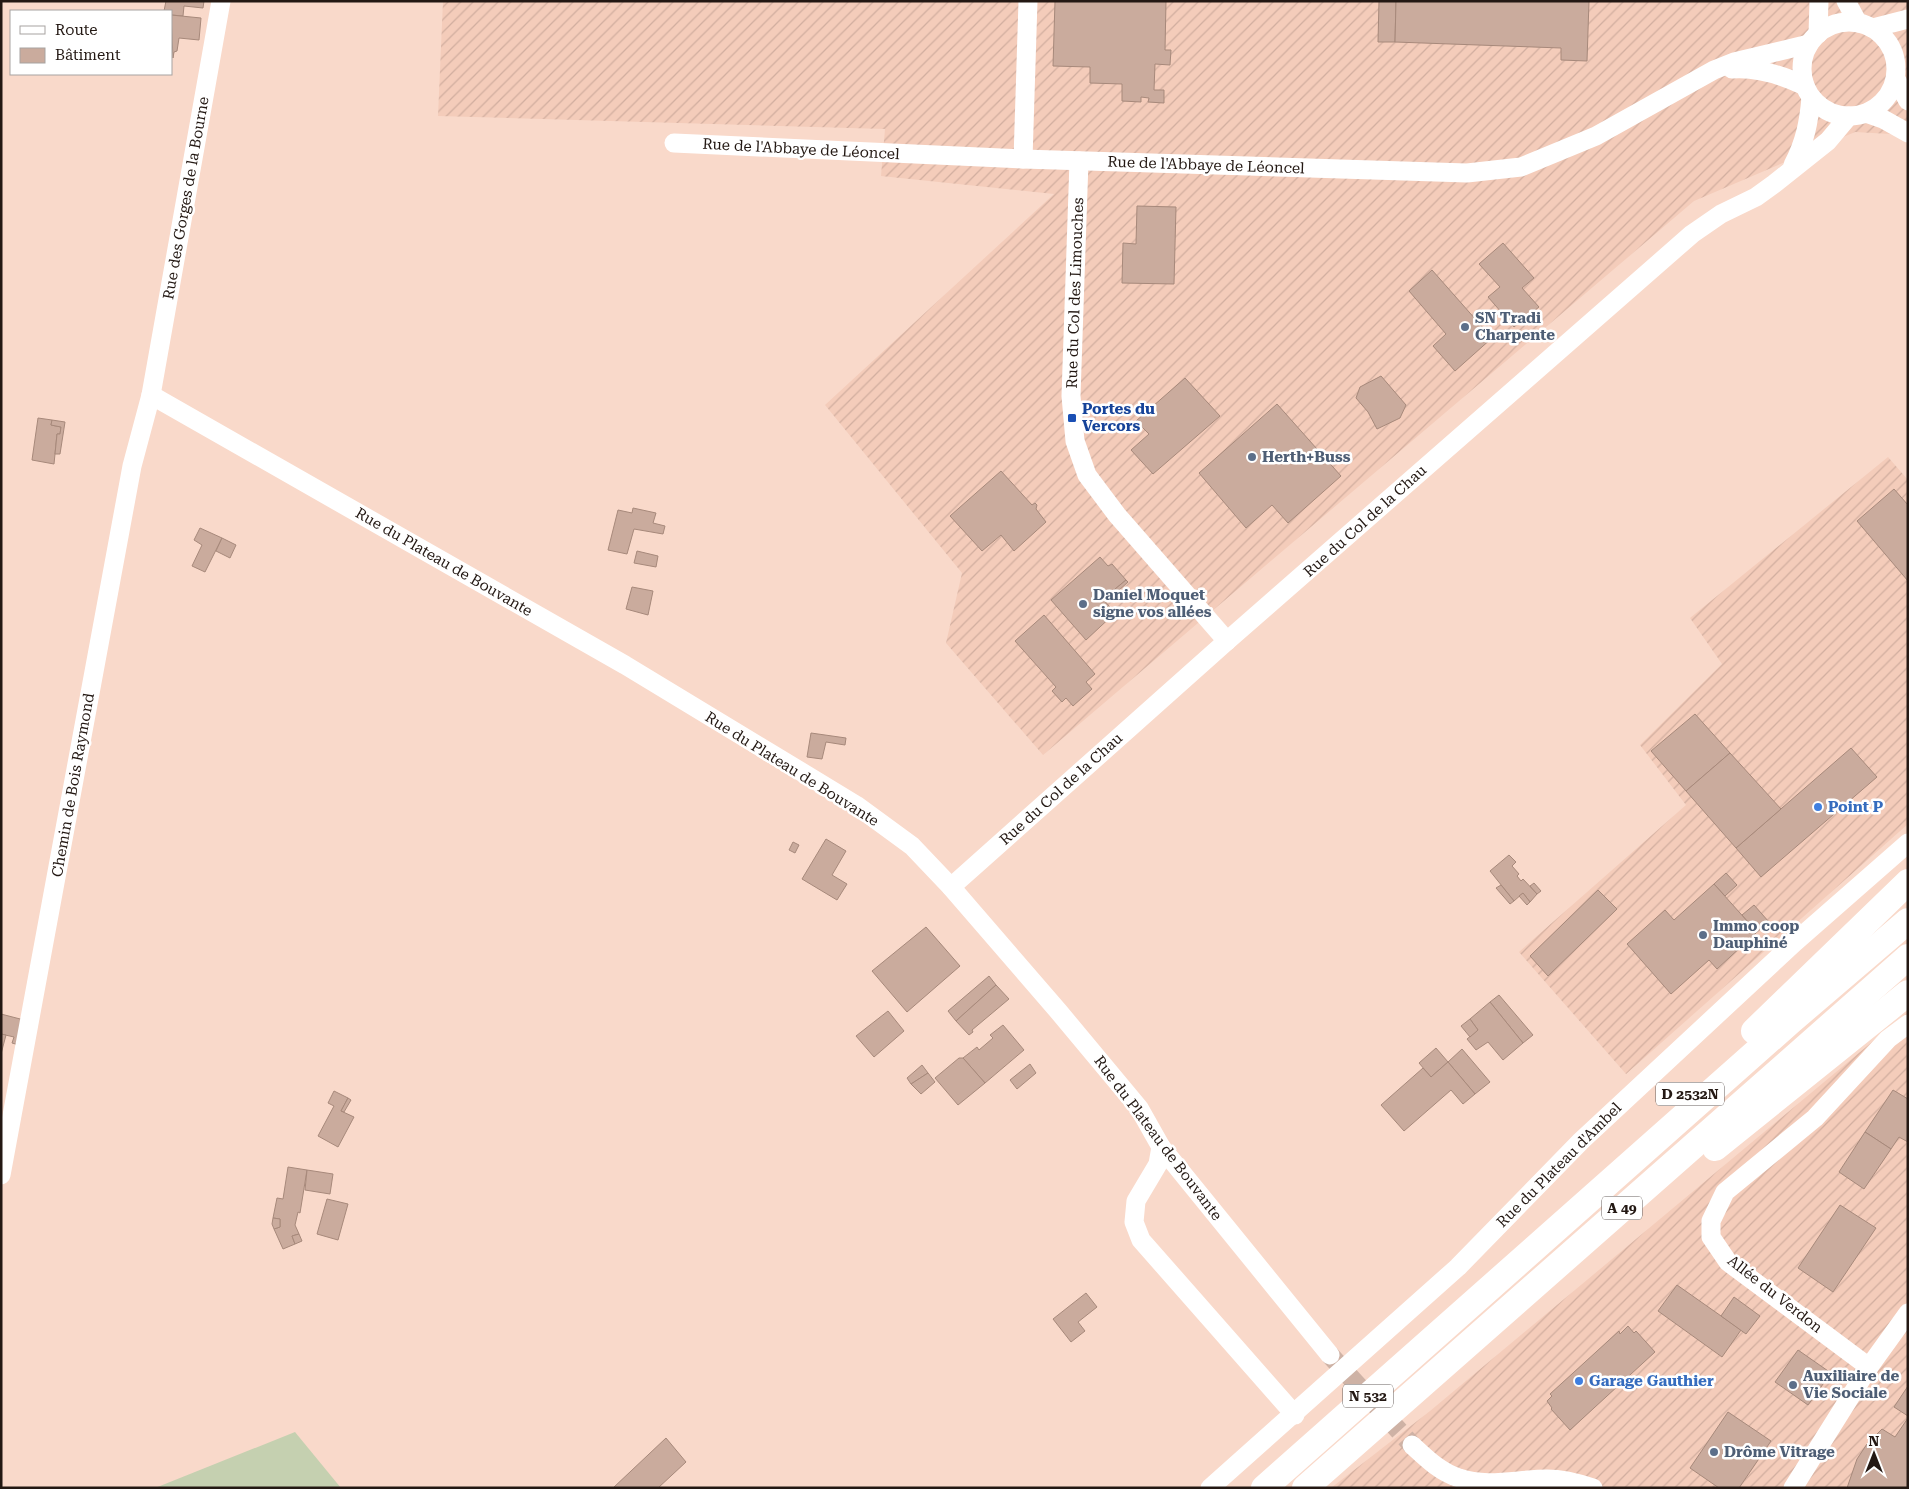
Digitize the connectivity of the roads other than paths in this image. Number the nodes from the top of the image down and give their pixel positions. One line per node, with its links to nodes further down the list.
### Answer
1 (221, 1): 18 (street, Rue des Gorges de la Bourne)
2 (1028, 1): 15 (street)
3 (1819, 1): 7 (street)
4 (1846, 1): 6 (street)
5 (1908, 19): 6 (street)
6 (1866, 25): 7 (street); 8 (street)
7 (1813, 39): 9 (street, Rue de l'Abbaye de Léoncel); 10 (street)
8 (1900, 63): 11 (street); 12 (street)
9 (1714, 70): 10 (street); 16 (street, Rue de l'Abbaye de Léoncel)
10 (1808, 92): 12 (street); 17 (street, Rue du Col de la Chau)
11 (1908, 101)
12 (1857, 115): 13 (street); 17 (street, Rue du Col de la Chau)
13 (1908, 133)
14 (674, 143): 15 (street, Rue de l'Abbaye de Léoncel)
15 (1023, 159): 16 (street, Rue de l'Abbaye de Léoncel)
16 (1079, 161): 19 (street, Rue du Col des Limouches)
17 (1790, 170): 19 (street, Rue du Col de la Chau)
18 (151, 395): 22 (street, Rue du Plateau de Bouvante); 28 (street, Chemin de Bois Raymond)
19 (1227, 641): 22 (street, Rue du Col de la Chau)
20 (1908, 843): 33 (street, Rue du Plateau d'Ambel)
21 (1908, 882): 29 (highway, D 2532N)
22 (951, 887): 27 (street, Rue du Plateau de Bouvante)
23 (1908, 921): 29 (highway, A 49)
24 (1908, 957): 35 (highway, A 49)
25 (1908, 993): 35 (highway)
26 (1908, 1024): 32 (street, Allée du Verdon)
27 (1162, 1147): 31 (street, Rue du Plateau de Bouvante); 33 (street)
28 (1, 1175)
29 (1473, 1305): 37 (highway, N 532)
30 (1908, 1313): 32 (street)
31 (1330, 1354)
32 (1870, 1367): 40 (street)
33 (1295, 1414): 36 (street, Rue du Plateau d'Ambel)
34 (1412, 1445): 39 (street)
35 (1336, 1460): 38 (highway)
36 (1210, 1488)
37 (1264, 1488)
38 (1305, 1488)
39 (1593, 1488)
40 (1793, 1488)

